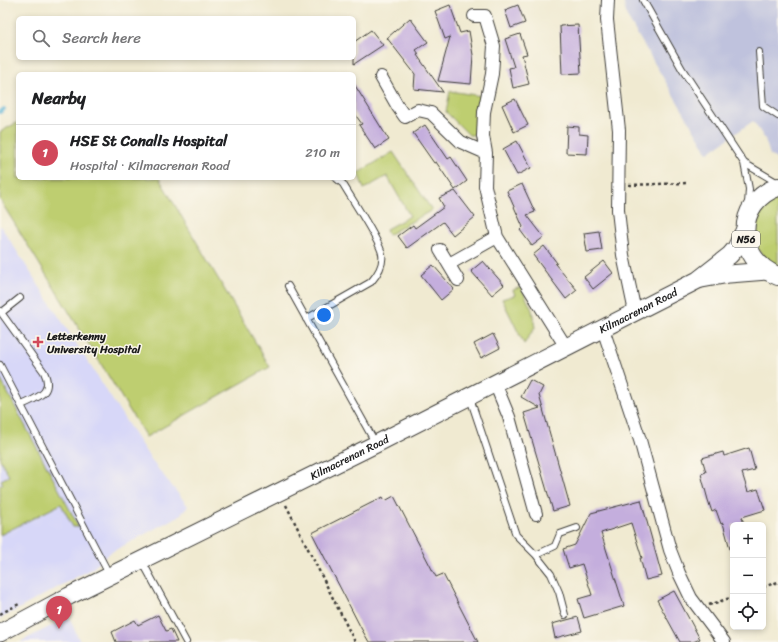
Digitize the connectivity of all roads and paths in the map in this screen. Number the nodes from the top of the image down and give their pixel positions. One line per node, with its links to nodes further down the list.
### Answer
1 (608, 0): 12 (street)
2 (643, 0): 8 (lane)
3 (474, 16): 7 (street)
4 (759, 52): 6 (lane)
5 (381, 77): 7 (street)
6 (778, 116)
7 (486, 153): 15 (street)
8 (744, 163): 11 (lane); 14 (lane)
9 (338, 180): 25 (lane)
10 (687, 183): 12 (path)
11 (778, 183)
12 (618, 185): 24 (street)
13 (778, 187): 14 (main road, N56)
14 (746, 222): 18 (main road, N56); 20 (main road, Kilmacrenan Road)
15 (497, 237): 17 (street); 27 (street)
16 (440, 250): 17 (street)
17 (449, 264): 19 (street)
18 (772, 274): 20 (main road, Kilmacrenan Road)
19 (458, 280)
20 (698, 280): 24 (main road, Kilmacrenan Road)
21 (288, 286): 25 (lane)
22 (20, 298): 23 (lane)
23 (0, 312): 31 (lane)
24 (635, 312): 26 (main road, Kilmacrenan Road)
25 (306, 320): 32 (lane)
26 (603, 329): 27 (main road, Kilmacrenan Road); 42 (street)
27 (566, 347): 29 (main road, Kilmacrenan Road)
28 (0, 365): 31 (lane)
29 (495, 383): 30 (main road, Kilmacrenan Road); 34 (street)
30 (469, 397): 32 (main road, Kilmacrenan Road); 36 (lane)
31 (22, 405): 38 (lane)
32 (376, 444): 33 (main road, Kilmacrenan Road)
33 (280, 492): 37 (main road, Kilmacrenan Road); 46 (path)
34 (536, 514)
35 (578, 528): 36 (lane)
36 (536, 555): 43 (lane)
37 (141, 560): 38 (main road, Kilmacrenan Road); 45 (lane)
38 (110, 576): 44 (main road, Kilmacrenan Road)
39 (778, 582): 40 (path)
40 (766, 586)
41 (730, 598): 42 (path)
42 (700, 609): 47 (street)
43 (565, 615)
44 (3, 634)
45 (186, 642)
46 (355, 642)
47 (724, 642)

